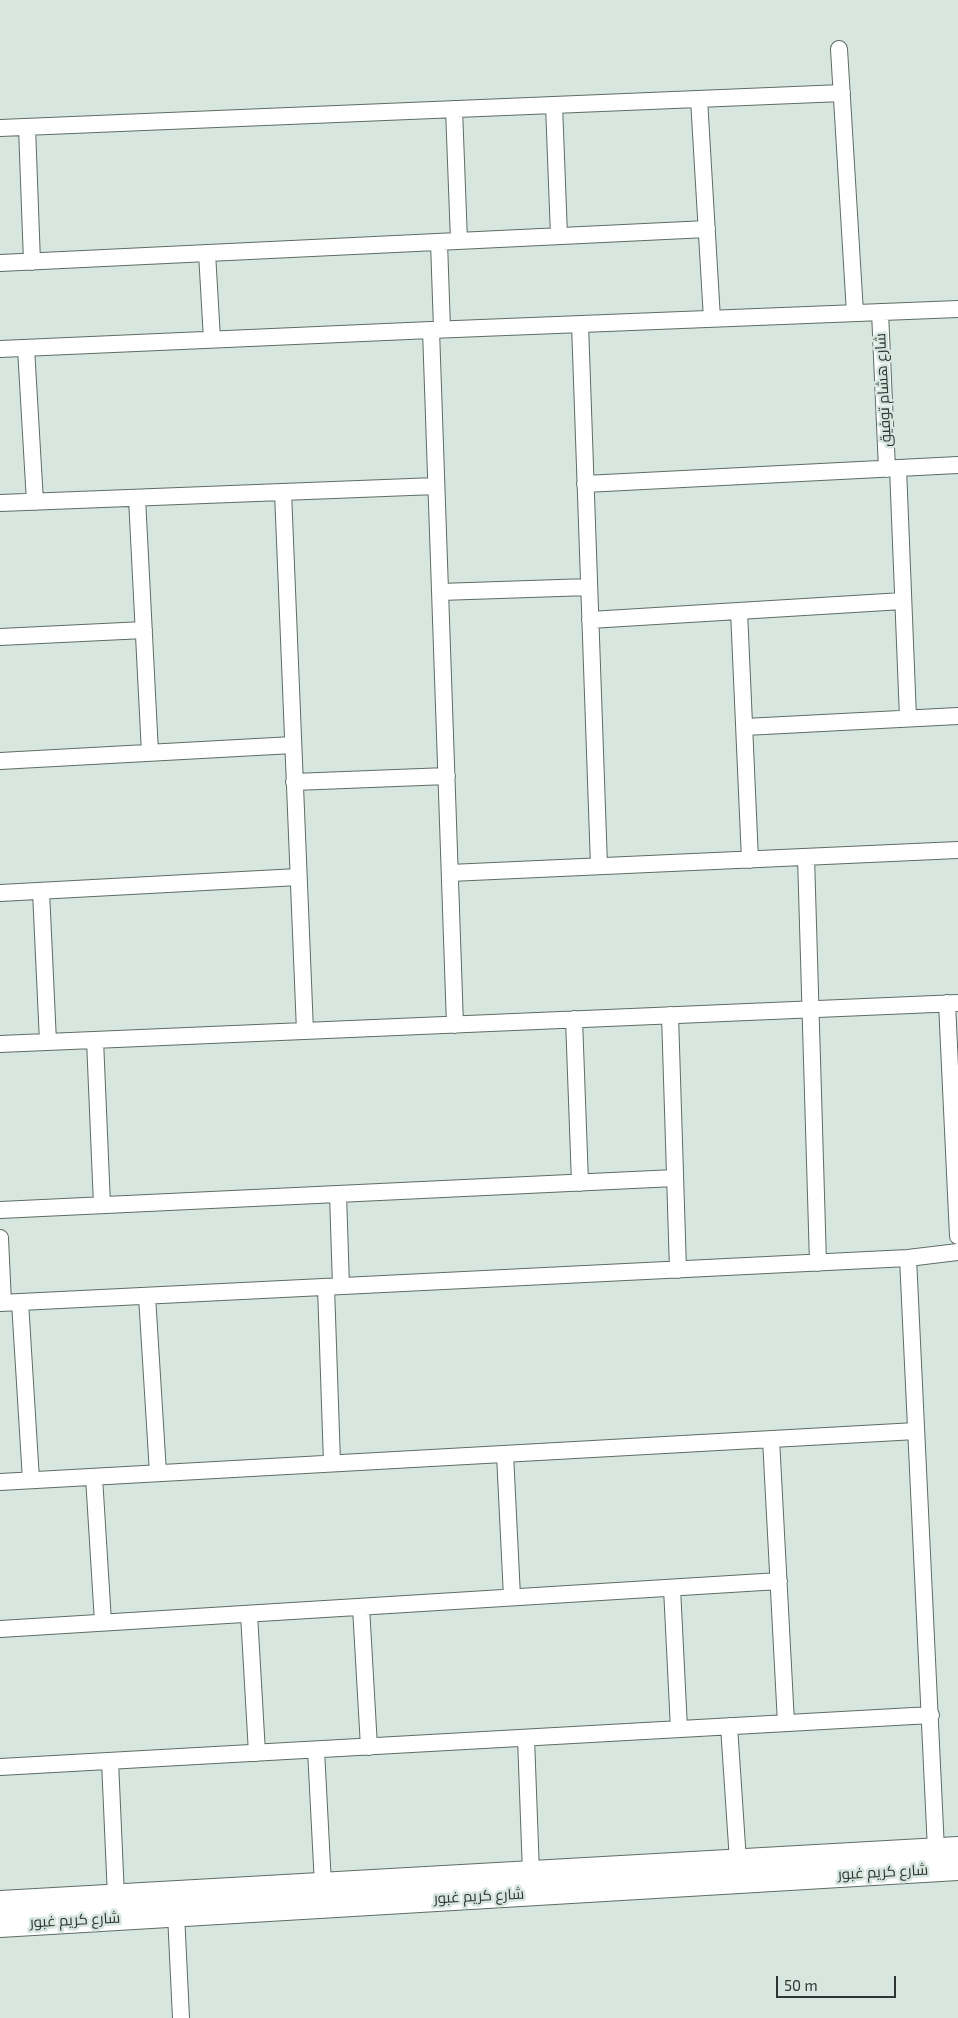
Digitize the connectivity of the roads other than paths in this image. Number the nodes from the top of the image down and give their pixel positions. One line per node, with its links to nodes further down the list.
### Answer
1 (839, 49): 2 (street)
2 (842, 93): 3 (street); 17 (street)
3 (699, 99): 4 (street); 8 (street)
4 (554, 105): 5 (street); 9 (street)
5 (454, 109): 6 (street); 10 (street)
6 (27, 127): 7 (street); 13 (street)
7 (0, 128)
8 (706, 229): 9 (street); 18 (street)
9 (559, 236): 10 (street)
10 (459, 241): 11 (street)
11 (439, 242): 12 (street); 20 (street)
12 (207, 253): 13 (street); 21 (street)
13 (32, 262): 14 (street)
14 (0, 263)
15 (958, 309): 16 (street)
16 (880, 312): 17 (street); 25 (street, شارع هشام توفيق)
17 (855, 313): 18 (street)
18 (712, 319): 19 (street)
19 (580, 324): 20 (street); 26 (street)
20 (436, 329): 21 (street); 27 (street)
21 (212, 340): 22 (street)
22 (26, 348): 23 (street); 30 (street)
23 (0, 349)
24 (958, 465): 25 (street)
25 (892, 468): 26 (street); 34 (street, شارع هشام توفيق)
26 (585, 484): 32 (street)
27 (436, 486): 28 (street); 33 (street)
28 (283, 492): 29 (street); 42 (street)
29 (137, 498): 30 (street); 37 (street)
30 (35, 502): 31 (street)
31 (0, 504)
32 (589, 587): 33 (street); 36 (street)
33 (440, 592): 45 (street)
34 (903, 601): 35 (street); 40 (street, شارع هشام توفيق)
35 (739, 611): 36 (street); 41 (street)
36 (590, 620): 50 (street)
37 (144, 630): 38 (street); 43 (street)
38 (0, 637)
39 (958, 716): 40 (street)
40 (908, 718): 41 (street)
41 (744, 727): 49 (street)
42 (293, 745): 43 (street); 46 (street)
43 (150, 752): 44 (street)
44 (0, 761)
45 (447, 776): 46 (street); 51 (street)
46 (294, 782): 52 (street)
47 (958, 850): 48 (street)
48 (806, 857): 49 (street); 56 (street)
49 (750, 860): 50 (street)
50 (598, 866): 51 (street)
51 (450, 873): 59 (street)
52 (298, 877): 53 (street); 60 (street)
53 (41, 891): 54 (street); 62 (street)
54 (0, 893)
55 (953, 1003): 56 (street); 64 (street)
56 (811, 1009): 57 (street); 74 (street)
57 (670, 1015): 58 (street); 65 (street)
58 (574, 1019): 59 (street); 66 (street)
59 (455, 1024): 60 (street)
60 (305, 1031): 61 (street)
61 (95, 1040): 62 (street); 68 (street)
62 (48, 1042): 63 (street)
63 (0, 1044)
64 (957, 1174): 70 (street)
65 (675, 1178): 66 (street); 75 (street)
66 (580, 1183): 67 (street)
67 (338, 1194): 68 (street); 76 (street)
68 (102, 1205): 69 (street)
69 (0, 1210)
70 (958, 1236)
71 (0, 1238): 79 (street)
72 (958, 1252): 73 (street)
73 (908, 1258): 74 (street); 80 (street)
74 (818, 1263): 75 (street)
75 (678, 1270): 76 (street)
76 (334, 1287): 77 (street); 83 (street)
77 (147, 1296): 78 (street); 84 (street)
78 (20, 1302): 79 (street); 86 (street)
79 (2, 1303)
80 (916, 1431): 81 (street); 95 (street)
81 (771, 1439): 82 (street); 88 (street)
82 (505, 1454): 83 (street); 90 (street)
83 (332, 1463): 84 (street)
84 (158, 1473): 85 (street)
85 (94, 1477): 86 (street); 93 (street)
86 (31, 1480): 87 (street)
87 (0, 1482)
88 (778, 1581): 89 (street); 96 (street)
89 (672, 1588): 90 (street); 98 (street)
90 (512, 1598): 91 (street)
91 (362, 1607): 92 (street); 100 (street)
92 (249, 1614): 93 (street); 102 (street)
93 (103, 1622): 94 (street)
94 (0, 1629)
95 (931, 1715): 96 (street); 105 (street)
96 (786, 1723): 97 (street)
97 (729, 1726): 98 (street); 106 (street)
98 (679, 1729): 99 (street)
99 (526, 1738): 100 (street); 108 (street)
100 (369, 1747): 101 (street)
101 (316, 1750): 102 (street); 109 (street)
102 (256, 1753): 103 (street)
103 (110, 1761): 104 (street); 111 (street)
104 (0, 1767)
105 (947, 1850): 106 (street, شارع كريم غبور)
106 (738, 1861): 108 (street, شارع كريم غبور)
107 (958, 1868): 110 (street, شارع كريم غبور)
108 (531, 1873): 110 (street, شارع كريم غبور)
109 (323, 1885): 110 (street, شارع كريم غبور); 111 (street, شارع كريم غبور)
110 (374, 1892): 113 (street, شارع كريم غبور)
111 (116, 1897): 112 (street, شارع كريم غبور)
112 (0, 1903)
113 (176, 1914): 114 (street, شارع كريم غبور); 115 (street)
114 (0, 1925)
115 (181, 2018)

